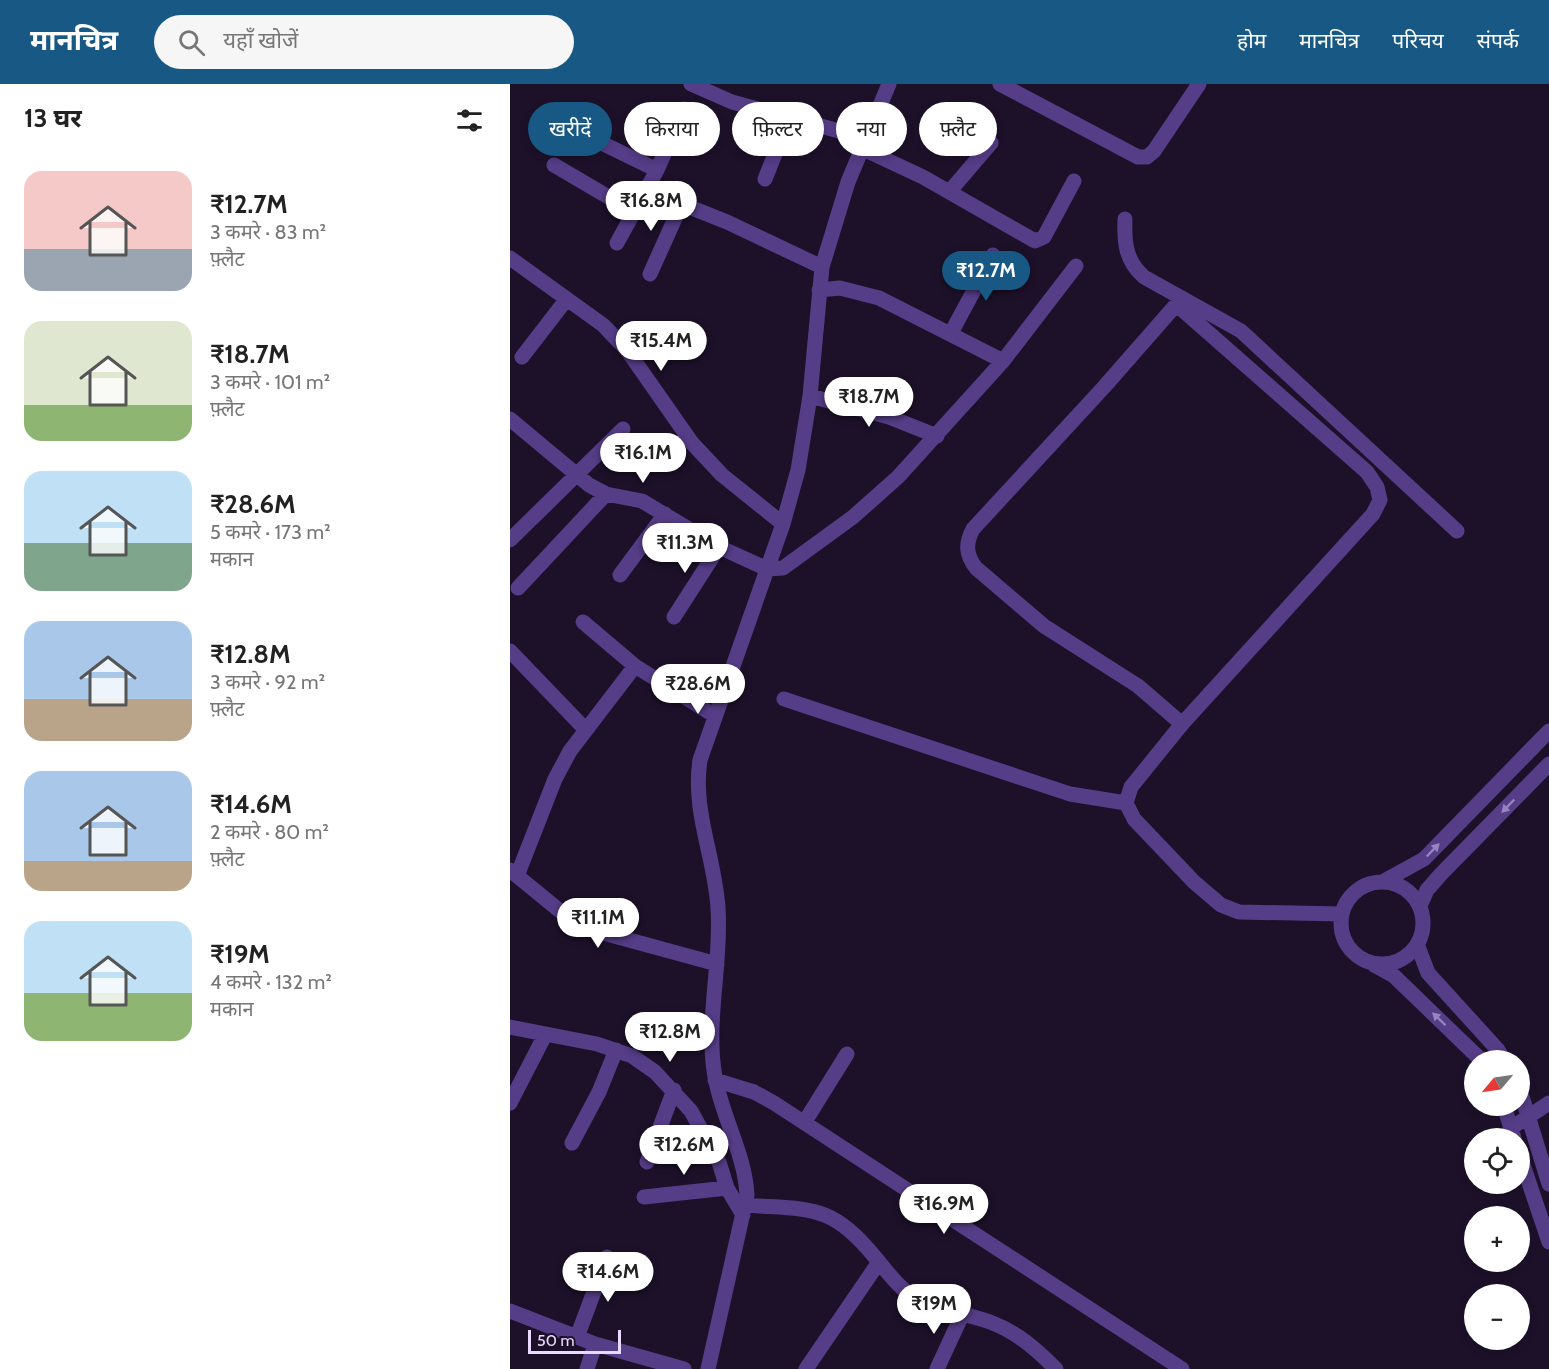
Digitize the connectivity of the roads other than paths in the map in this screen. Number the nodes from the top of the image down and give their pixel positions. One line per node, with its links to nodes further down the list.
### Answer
1 (691, 84): 5 (street)
2 (889, 84): 6 (street)
3 (1000, 84): 4 (street)
4 (1199, 84)
5 (732, 102)
6 (881, 102)
7 (612, 148): 14 (street)
8 (663, 156): 14 (street)
9 (774, 156): 15 (street)
10 (858, 156): 26 (street)
11 (887, 156): 18 (street)
12 (980, 156): 18 (street)
13 (554, 165): 20 (street)
14 (657, 170): 17 (street)
15 (765, 178)
16 (1074, 181): 18 (street)
17 (647, 190): 19 (street); 20 (street)
18 (950, 191)
19 (681, 205): 26 (street); 27 (street)
20 (634, 212): 22 (street)
21 (1125, 219): 30 (street)
22 (617, 243)
23 (993, 255): 31 (street)
24 (510, 258): 29 (street)
25 (1076, 266): 33 (street)
26 (822, 267): 28 (street)
27 (650, 274)
28 (819, 290): 31 (street); 34 (street)
29 (566, 300): 32 (street); 41 (street)
30 (1179, 301): 42 (street); 54 (street); 54 (street)
31 (951, 333): 33 (street)
32 (522, 357)
33 (1003, 361): 37 (street)
34 (810, 396): 37 (street); 41 (street)
35 (510, 419): 38 (street)
36 (623, 429): 38 (street)
37 (937, 436): 45 (street)
38 (577, 473): 39 (street); 43 (street)
39 (606, 494): 40 (street); 47 (street)
40 (665, 514): 44 (street); 46 (street)
41 (783, 524): 45 (street)
42 (1457, 531)
43 (510, 540)
44 (719, 547): 45 (street); 48 (street)
45 (767, 569): 53 (street)
46 (620, 575)
47 (518, 588)
48 (675, 617)
49 (583, 622): 51 (street)
50 (510, 651): 55 (street)
51 (635, 666): 53 (street); 55 (street)
52 (784, 699): 58 (street)
53 (715, 716): 65 (street)
54 (1182, 724): 58 (street)
55 (585, 729): 59 (street)
56 (1549, 731): 60 (street, one-way to 56)
57 (1549, 764): 61 (street, one-way to 61)
58 (1126, 803): 62 (street)
59 (514, 873): 65 (street)
60 (1384, 881): 61 (street); 62 (street)
61 (1420, 906): 63 (street)
62 (1341, 914): 64 (street)
63 (1417, 944): 64 (street); 70 (street)
64 (1371, 963): 69 (street, one-way to 64)
65 (717, 964): 72 (street)
66 (510, 1027): 67 (street)
67 (545, 1035): 68 (street); 74 (street)
68 (616, 1050): 73 (street); 79 (street)
69 (1470, 1050)
70 (1498, 1050)
71 (847, 1054): 77 (street)
72 (716, 1080): 77 (street); 85 (street)
73 (674, 1090): 80 (street); 83 (street)
74 (510, 1102)
75 (1549, 1102): 76 (street)
76 (1527, 1117): 78 (street); 81 (street)
77 (804, 1123): 99 (street)
78 (1517, 1128)
79 (572, 1143)
80 (647, 1162)
81 (1549, 1184)
82 (1530, 1185): 86 (street)
83 (727, 1188): 84 (street); 85 (street)
84 (644, 1197)
85 (744, 1210): 88 (street); 95 (street)
86 (1549, 1242)
87 (607, 1257): 91 (street)
88 (879, 1262): 90 (street); 96 (street)
89 (510, 1311): 91 (street)
90 (962, 1316): 97 (street); 98 (street)
91 (577, 1337): 92 (street)
92 (595, 1344): 93 (street); 94 (street)
93 (587, 1369)
94 (684, 1369)
95 (708, 1369)
96 (806, 1369)
97 (937, 1369)
98 (1056, 1369)
99 (1182, 1369)

